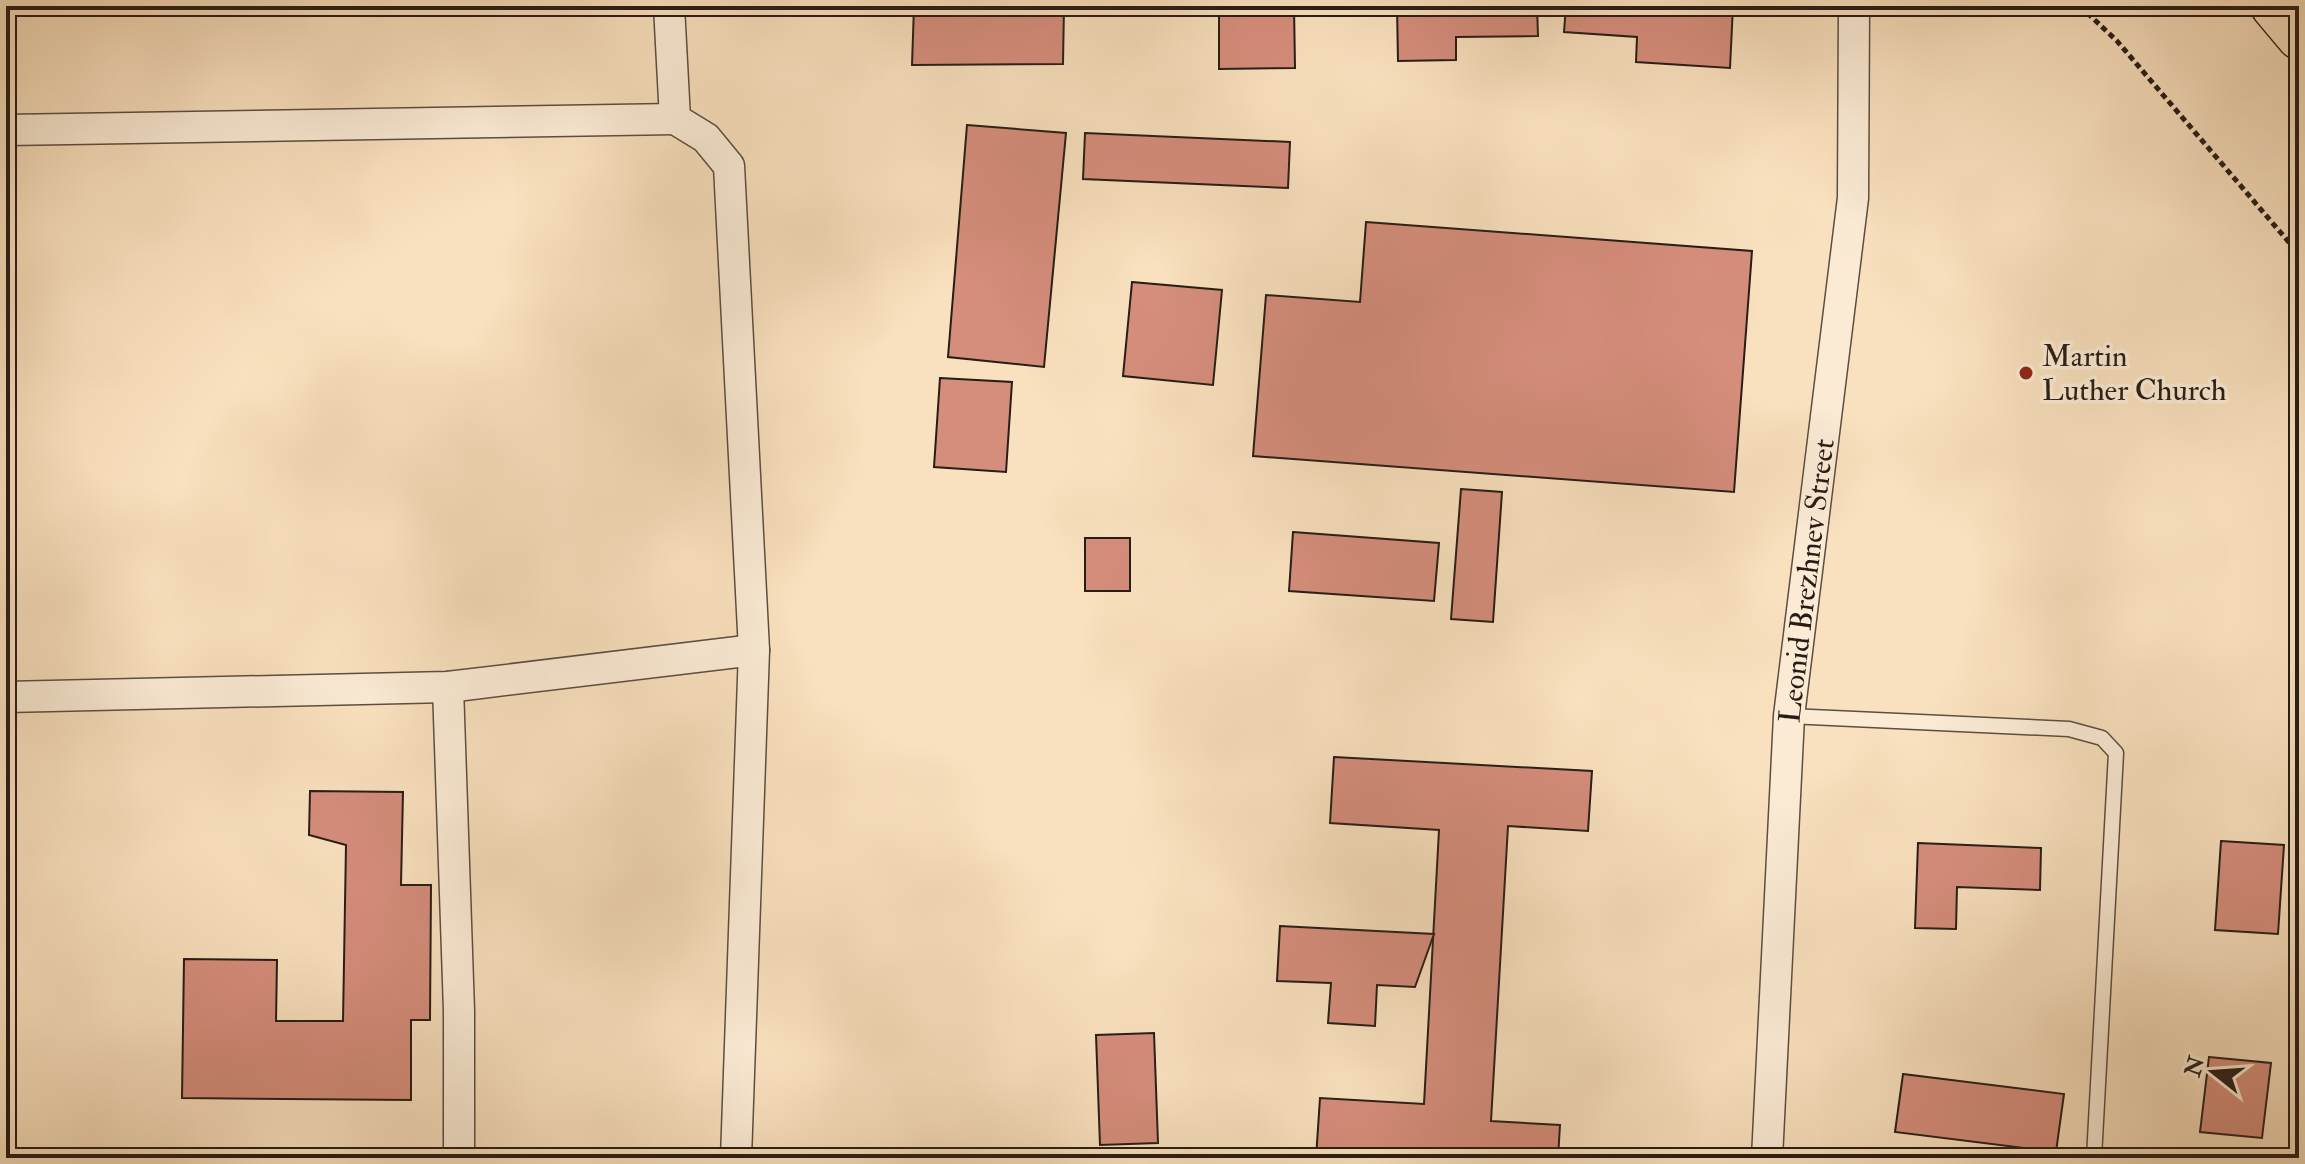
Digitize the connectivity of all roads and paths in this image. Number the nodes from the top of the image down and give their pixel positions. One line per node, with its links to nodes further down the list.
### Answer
1 (669, 6): 4 (street)
2 (1854, 6): 10 (street, Leonid Brezhnev Street)
3 (2080, 6): 6 (path)
4 (675, 119): 5 (street); 7 (street)
5 (6, 130)
6 (2299, 254)
7 (754, 650): 8 (street); 12 (street)
8 (448, 687): 9 (street); 11 (street)
9 (6, 697)
10 (1789, 716): 13 (street, Leonid Brezhnev Street); 14 (lane)
11 (459, 1158)
12 (736, 1158)
13 (1767, 1158)
14 (2094, 1158)

